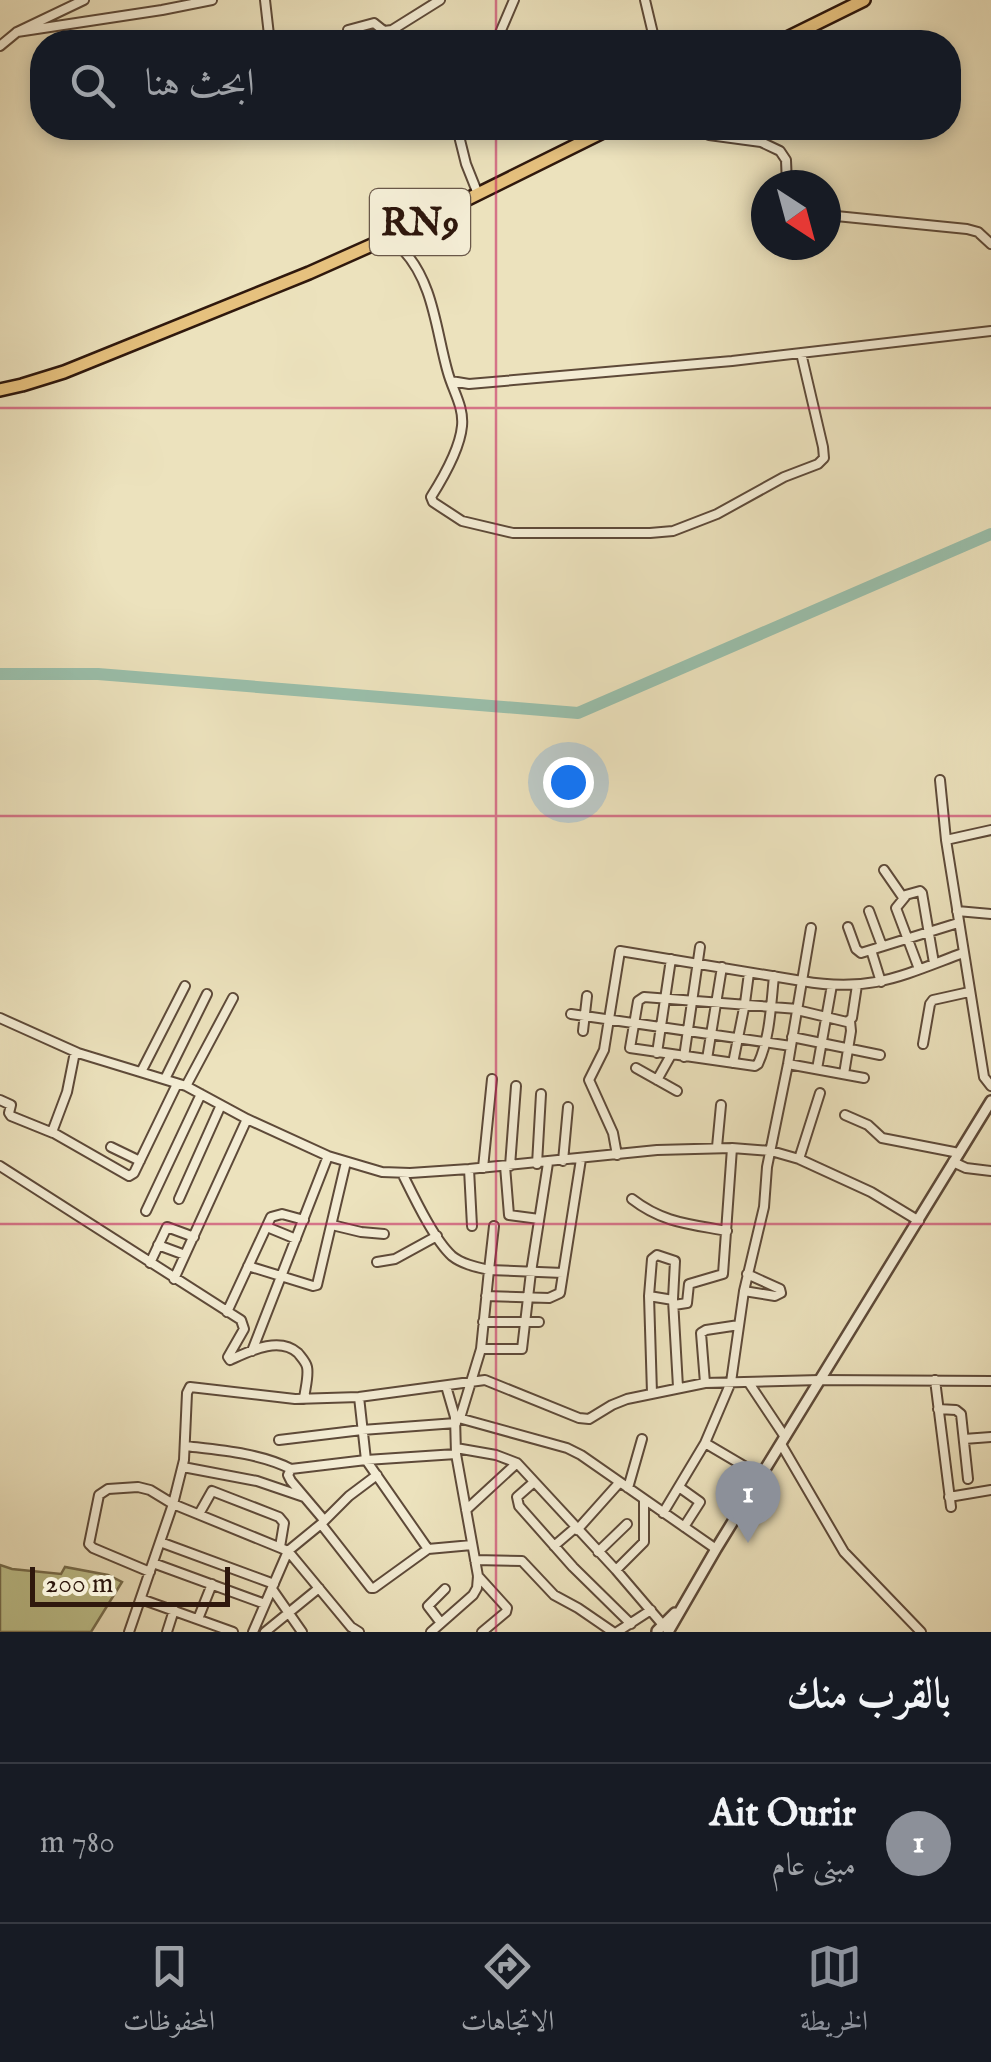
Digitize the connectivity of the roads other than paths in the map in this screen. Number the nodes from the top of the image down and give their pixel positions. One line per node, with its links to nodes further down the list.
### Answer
1 (84, 0): 17 (street)
2 (212, 0): 8 (street)
3 (264, 0): 10 (street)
4 (440, 0): 13 (street)
5 (514, 0): 14 (street)
6 (645, 0): 15 (street)
7 (864, 0): 16 (main road)
8 (30, 30)
9 (30, 30): 17 (street)
10 (268, 30)
11 (348, 30): 12 (street)
12 (383, 30)
13 (392, 30)
14 (501, 30)
15 (652, 30)
16 (803, 30)
17 (17, 32): 18 (street)
18 (0, 46)
19 (459, 140): 23 (street)
20 (587, 140): 23 (main road, RN9)
21 (746, 140): 22 (street)
22 (786, 170)
23 (478, 194): 30 (main road, RN9)
24 (841, 216): 25 (street)
25 (991, 244)
26 (404, 250): 29 (street)
27 (991, 331): 28 (street)
28 (801, 353): 29 (street); 29 (street)
29 (450, 381)
30 (0, 390)
31 (940, 780): 33 (street)
32 (991, 830): 33 (street)
33 (946, 840): 37 (street)
34 (884, 870): 35 (street)
35 (905, 897): 42 (street); 43 (street)
36 (869, 911): 45 (street)
37 (957, 911): 38 (street); 39 (street)
38 (991, 914)
39 (958, 923): 42 (street); 47 (street)
40 (848, 927): 46 (street)
41 (810, 928): 55 (street)
42 (928, 932): 43 (street); 49 (street)
43 (907, 938): 45 (street); 52 (street)
44 (700, 946): 50 (street)
45 (882, 946): 46 (street)
46 (870, 950): 56 (street)
47 (963, 953): 49 (street); 60 (street)
48 (671, 959): 50 (street); 64 (street); 74 (street)
49 (934, 963): 52 (street)
50 (697, 964): 51 (street); 65 (street)
51 (722, 968): 53 (street); 66 (street)
52 (919, 969): 56 (street)
53 (749, 973): 54 (street); 67 (street)
54 (774, 976): 55 (street); 68 (street)
55 (802, 980): 57 (street); 69 (street)
56 (880, 982): 58 (street)
57 (832, 985): 58 (street); 72 (street)
58 (857, 985): 75 (street)
59 (185, 986): 79 (street)
60 (969, 992): 87 (street); 108 (street)
61 (208, 994): 84 (street)
62 (587, 996): 71 (street)
63 (233, 998): 89 (street)
64 (666, 998): 65 (street); 76 (street); 77 (street)
65 (692, 1000): 66 (street); 80 (street)
66 (718, 1002): 67 (street); 81 (street)
67 (745, 1004): 68 (street); 82 (street)
68 (771, 1005): 69 (street); 85 (street)
69 (798, 1010): 72 (street); 83 (street)
70 (571, 1014): 71 (street)
71 (585, 1016): 74 (street); 78 (street)
72 (826, 1017): 75 (street); 86 (street)
73 (0, 1018): 90 (street)
74 (610, 1020): 76 (street); 125 (street)
75 (850, 1021): 88 (street)
76 (634, 1024): 77 (street); 91 (street)
77 (662, 1028): 80 (street); 91 (street)
78 (583, 1031)
79 (161, 1032): 84 (street); 100 (street)
80 (688, 1032): 81 (street); 94 (street)
81 (712, 1035): 82 (street); 95 (street)
82 (739, 1039): 85 (street); 96 (street)
83 (792, 1041): 85 (street); 86 (street); 97 (street)
84 (183, 1042): 89 (street); 104 (street)
85 (766, 1042): 96 (street)
86 (822, 1043): 88 (street); 99 (street)
87 (923, 1044)
88 (848, 1048): 93 (street); 101 (street)
89 (205, 1050): 106 (street)
90 (76, 1052): 100 (street); 120 (street)
91 (658, 1054): 92 (street)
92 (671, 1055): 94 (street); 105 (street)
93 (880, 1055)
94 (684, 1057): 95 (street)
95 (707, 1060): 96 (street)
96 (733, 1063)
97 (788, 1064): 99 (street); 124 (street)
98 (636, 1068): 105 (street)
99 (817, 1069): 101 (street)
100 (141, 1072): 104 (street)
101 (844, 1074): 103 (street)
102 (492, 1078): 137 (street)
103 (864, 1078)
104 (166, 1080): 106 (street)
105 (657, 1080): 109 (street)
106 (181, 1085): 111 (street); 130 (street)
107 (516, 1086): 136 (street)
108 (991, 1086)
109 (677, 1091)
110 (820, 1093): 129 (street)
111 (201, 1094): 115 (street); 143 (street)
112 (542, 1094): 134 (street)
113 (0, 1100): 120 (street)
114 (991, 1102): 127 (street)
115 (222, 1105): 119 (street); 141 (street)
116 (721, 1105): 122 (street)
117 (568, 1107): 131 (street)
118 (846, 1114): 127 (street)
119 (248, 1118): 126 (street); 154 (street)
120 (53, 1133): 130 (street)
121 (111, 1147): 130 (street)
122 (717, 1147): 123 (street); 125 (street)
123 (732, 1148): 124 (street); 151 (street)
124 (771, 1151): 129 (street); 164 (street)
125 (616, 1155): 128 (street)
126 (328, 1156): 132 (street); 145 (street)
127 (956, 1157): 139 (street); 146 (street)
128 (581, 1159): 131 (street); 163 (street)
129 (799, 1159): 146 (street)
130 (140, 1161)
131 (563, 1161): 133 (street)
132 (346, 1162): 140 (street); 147 (street)
133 (548, 1163): 134 (street); 144 (street)
134 (536, 1164): 136 (street)
135 (0, 1166): 159 (street)
136 (508, 1166): 137 (street); 144 (street)
137 (483, 1168): 138 (street)
138 (469, 1169): 140 (street); 148 (street)
139 (991, 1171)
140 (402, 1172): 153 (street)
141 (179, 1199)
142 (632, 1199): 151 (street)
143 (146, 1211)
144 (539, 1219): 162 (street)
145 (304, 1220): 150 (street); 155 (street)
146 (920, 1221): 179 (street)
147 (332, 1225): 152 (street); 165 (street)
148 (472, 1226)
149 (494, 1226): 161 (street)
150 (266, 1227): 155 (street); 160 (street)
151 (727, 1231): 171 (street)
152 (384, 1234)
153 (437, 1236): 158 (street); 161 (street)
154 (194, 1237): 156 (street); 157 (street)
155 (296, 1239): 165 (street)
156 (158, 1245): 157 (street); 159 (street)
157 (185, 1255): 166 (street)
158 (377, 1262)
159 (150, 1264): 166 (street)
160 (248, 1266): 165 (street); 172 (street)
161 (489, 1270): 162 (street); 168 (street)
162 (531, 1272): 163 (street); 170 (street)
163 (563, 1273): 170 (street)
164 (747, 1274): 167 (street); 167 (street)
165 (280, 1278): 178 (street)
166 (174, 1279): 172 (street)
167 (744, 1291): 176 (street)
168 (486, 1296): 170 (street); 173 (street)
169 (649, 1296): 171 (street); 171 (street); 188 (street)
170 (527, 1297): 174 (street)
171 (673, 1302): 187 (street)
172 (227, 1312): 178 (street)
173 (483, 1322): 174 (street); 177 (street)
174 (524, 1322): 175 (street); 177 (street)
175 (539, 1322)
176 (739, 1325): 181 (street); 184 (street)
177 (481, 1349): 183 (street)
178 (252, 1350): 190 (street)
179 (820, 1380): 180 (street); 185 (street); 198 (street)
180 (935, 1380): 182 (street); 191 (street)
181 (731, 1382): 184 (street); 185 (street); 199 (street)
182 (991, 1382)
183 (471, 1383): 186 (street); 188 (street); 192 (street)
184 (705, 1383): 187 (street)
185 (749, 1383): 198 (street)
186 (446, 1386): 189 (street); 192 (street)
187 (678, 1387): 188 (street)
188 (652, 1393)
189 (359, 1396): 190 (street); 193 (street)
190 (304, 1399): 200 (street)
191 (938, 1409): 196 (street); 212 (street)
192 (457, 1419): 193 (street); 201 (street); 210 (street)
193 (362, 1430): 197 (street); 202 (street)
194 (991, 1437): 196 (street)
195 (642, 1438): 210 (street)
196 (964, 1439): 208 (street)
197 (279, 1440)
198 (783, 1440): 207 (street); 258 (street)
199 (705, 1443): 207 (street); 211 (street)
200 (185, 1446): 204 (street); 205 (street)
201 (456, 1451): 202 (street); 203 (street); 216 (street)
202 (366, 1460): 205 (street); 206 (street)
203 (517, 1463): 209 (street); 216 (street)
204 (182, 1466): 213 (street); 215 (street)
205 (291, 1469): 213 (street)
206 (377, 1475): 219 (street); 227 (street)
207 (761, 1476): 228 (street)
208 (968, 1479)
209 (534, 1482): 222 (street); 225 (street)
210 (623, 1485): 214 (street); 222 (street)
211 (679, 1487): 217 (street); 221 (street)
212 (991, 1490)
213 (305, 1497): 219 (street)
214 (644, 1500): 217 (street); 232 (street)
215 (173, 1504): 218 (street); 223 (street); 231 (street)
216 (466, 1510): 224 (street)
217 (663, 1513): 221 (street)
218 (199, 1514): 226 (street); 226 (street)
219 (323, 1522): 226 (street); 227 (street)
220 (627, 1524): 229 (street)
221 (684, 1527): 228 (street)
222 (576, 1529): 225 (street); 229 (street)
223 (160, 1542): 231 (street); 235 (street)
224 (472, 1545): 227 (street); 230 (street)
225 (554, 1546): 245 (street)
226 (284, 1549): 235 (street); 236 (street)
227 (428, 1549)
228 (716, 1549): 247 (street)
229 (598, 1552): 232 (street)
230 (475, 1560): 233 (street); 257 (street)
231 (151, 1568): 234 (street); 238 (street)
232 (616, 1570): 241 (street)
233 (478, 1576): 244 (street); 256 (street)
234 (212, 1584): 239 (street); 243 (street)
235 (272, 1586): 239 (street); 242 (street)
236 (319, 1588): 242 (street); 254 (street)
237 (445, 1590): 244 (street)
238 (142, 1599): 240 (street); 248 (street)
239 (265, 1604): 251 (street)
240 (174, 1610): 243 (street); 249 (street)
241 (652, 1610): 245 (street); 247 (street)
242 (288, 1613): 252 (street); 253 (street)
243 (198, 1619): 246 (street)
244 (442, 1623): 255 (street)
245 (631, 1624): 257 (street)
246 (217, 1629): 250 (street)
247 (660, 1630)
248 (129, 1632)
249 (166, 1632)
250 (233, 1632)
251 (253, 1632)
252 (265, 1632)
253 (302, 1632)
254 (359, 1632)
255 (431, 1632)
256 (482, 1632)
257 (615, 1632)
258 (921, 1632)

